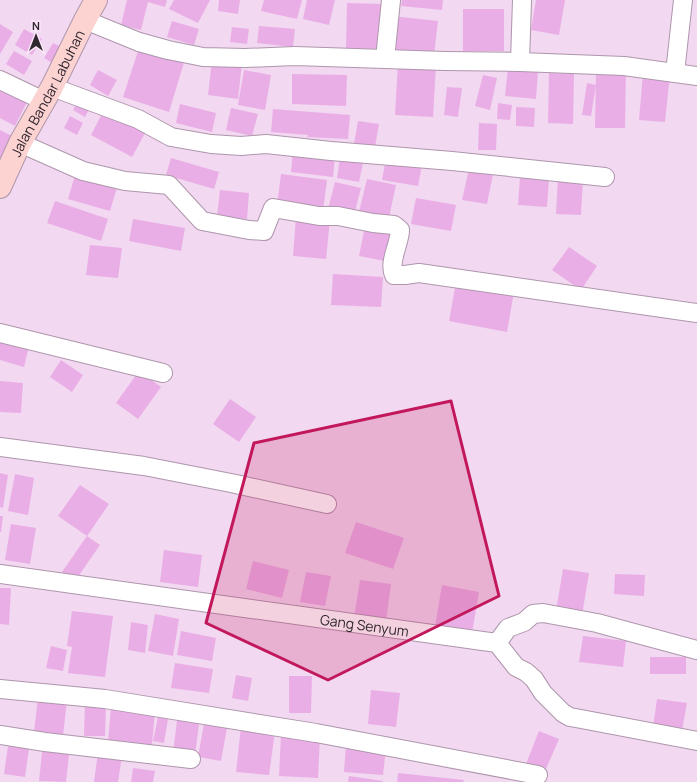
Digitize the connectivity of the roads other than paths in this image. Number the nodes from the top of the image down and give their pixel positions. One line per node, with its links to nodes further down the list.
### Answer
1 (96, 0): 5 (main road, Jalan Bandar Labuhan)
2 (392, 0): 6 (street)
3 (522, 0): 7 (street)
4 (683, 0): 8 (street)
5 (85, 20): 6 (street); 11 (main road, Jalan Bandar Labuhan)
6 (385, 59): 7 (street)
7 (520, 62): 8 (street)
8 (675, 73): 9 (street)
9 (697, 76)
10 (0, 80): 11 (street)
11 (48, 94): 12 (main road, Jalan Bandar Labuhan); 13 (street)
12 (20, 143): 14 (main road, Jalan Bandar Labuhan); 15 (street)
13 (605, 177)
14 (0, 187)
15 (697, 313)
16 (0, 333): 17 (street)
17 (163, 372)
18 (0, 447): 19 (street)
19 (327, 504)
20 (0, 574): 21 (street, Gang Senyum)
21 (497, 643): 22 (street); 25 (street)
22 (697, 650)
23 (0, 689): 27 (street)
24 (0, 735): 26 (street)
25 (697, 742)
26 (190, 759)
27 (538, 776)

